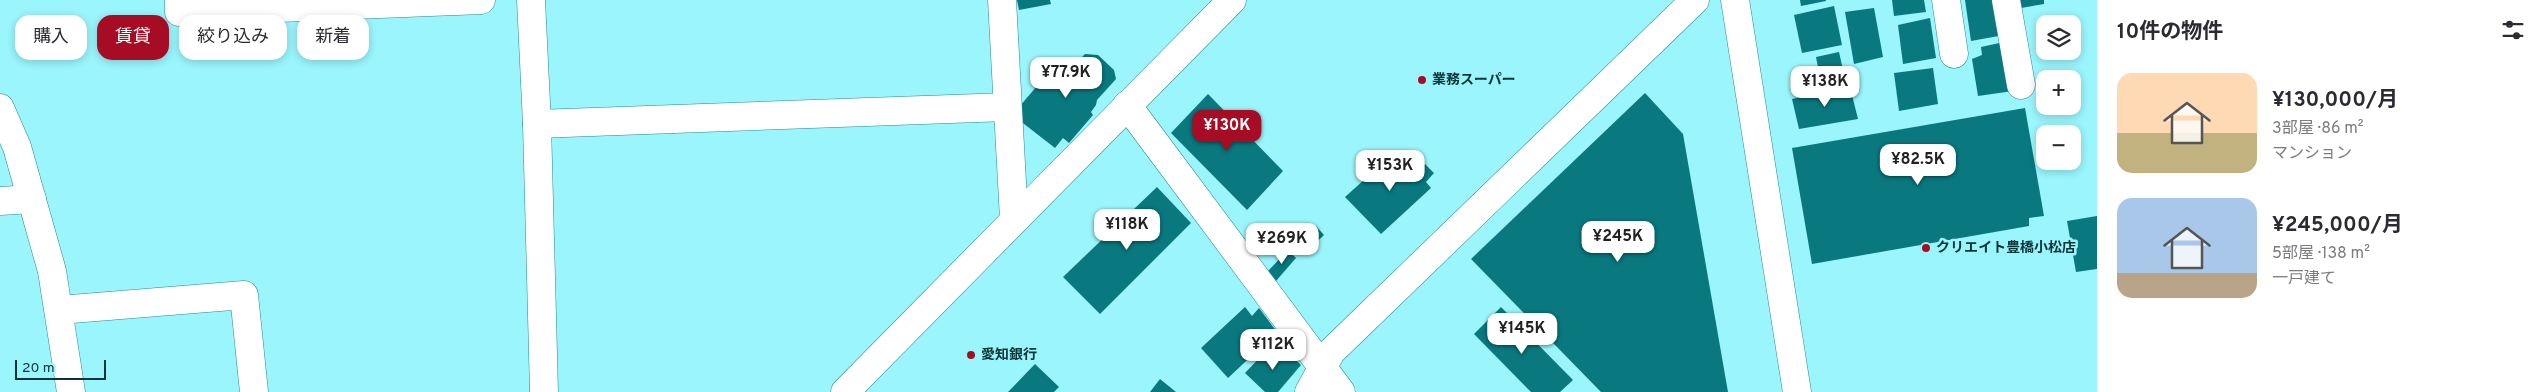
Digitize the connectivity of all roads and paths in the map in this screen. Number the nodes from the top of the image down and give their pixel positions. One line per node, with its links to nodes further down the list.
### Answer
1 (179, 0): 2 (street)
2 (481, 0)
3 (531, 0): 15 (street)
4 (1002, 0): 13 (street)
5 (1232, 0): 12 (street)
6 (1695, 0): 20 (street)
7 (1735, 0): 27 (street)
8 (1946, 0): 10 (street)
9 (2006, 0): 11 (street)
10 (1954, 54)
11 (2021, 85)
12 (1127, 105): 18 (street); 20 (street)
13 (1007, 107): 15 (street); 18 (street)
14 (0, 108): 16 (street)
15 (537, 124): 23 (street)
16 (32, 199): 17 (street); 19 (street)
17 (0, 201)
18 (1014, 219): 24 (street)
19 (59, 310): 21 (street); 22 (street)
20 (1323, 366): 25 (street); 26 (street)
21 (71, 392)
22 (254, 392)
23 (544, 392)
24 (845, 392)
25 (1309, 392)
26 (1342, 392)
27 (1797, 392)

